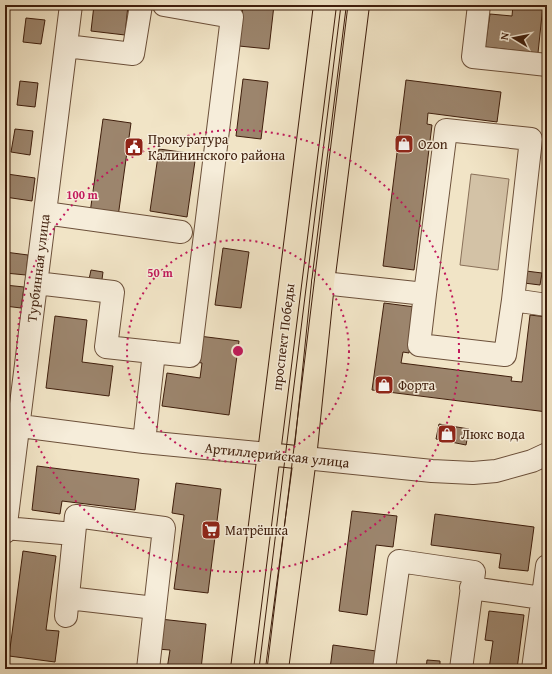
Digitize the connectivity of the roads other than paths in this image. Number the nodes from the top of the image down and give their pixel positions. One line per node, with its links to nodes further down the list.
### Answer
1 (71, 5): 7 (street, Турбинная улица)
2 (141, 5): 7 (street)
3 (164, 5): 16 (street)
4 (325, 5): 19 (main road, проспект Победы)
5 (358, 5): 12 (main road)
6 (479, 5): 8 (street)
7 (66, 46): 9 (street, Турбинная улица)
8 (547, 65)
9 (45, 213): 10 (street); 11 (street, Турбинная улица)
10 (180, 232)
11 (36, 282): 16 (street); 17 (street, Турбинная улица)
12 (323, 283): 13 (street); 21 (main road)
13 (425, 294): 14 (street); 14 (street)
14 (513, 300): 15 (street)
15 (547, 305)
16 (154, 352): 18 (street)
17 (12, 425): 18 (street, Артиллерийская улица); 22 (street, Турбинная улица)
18 (144, 442): 19 (street, Артиллерийская улица)
19 (268, 454): 21 (main road, Артиллерийская улица); 30 (main road, проспект Победы)
20 (547, 454): 21 (street, Артиллерийская улица)
21 (305, 458): 31 (main road)
22 (6, 528): 23 (street, Турбинная улица); 24 (street)
23 (5, 532)
24 (74, 534): 28 (street); 28 (street)
25 (547, 566): 27 (street)
26 (471, 588): 27 (street); 32 (street); 33 (street)
27 (542, 599): 34 (street)
28 (155, 608): 29 (street)
29 (148, 669)
30 (242, 669)
31 (278, 669)
32 (384, 669)
33 (461, 669)
34 (533, 669)

